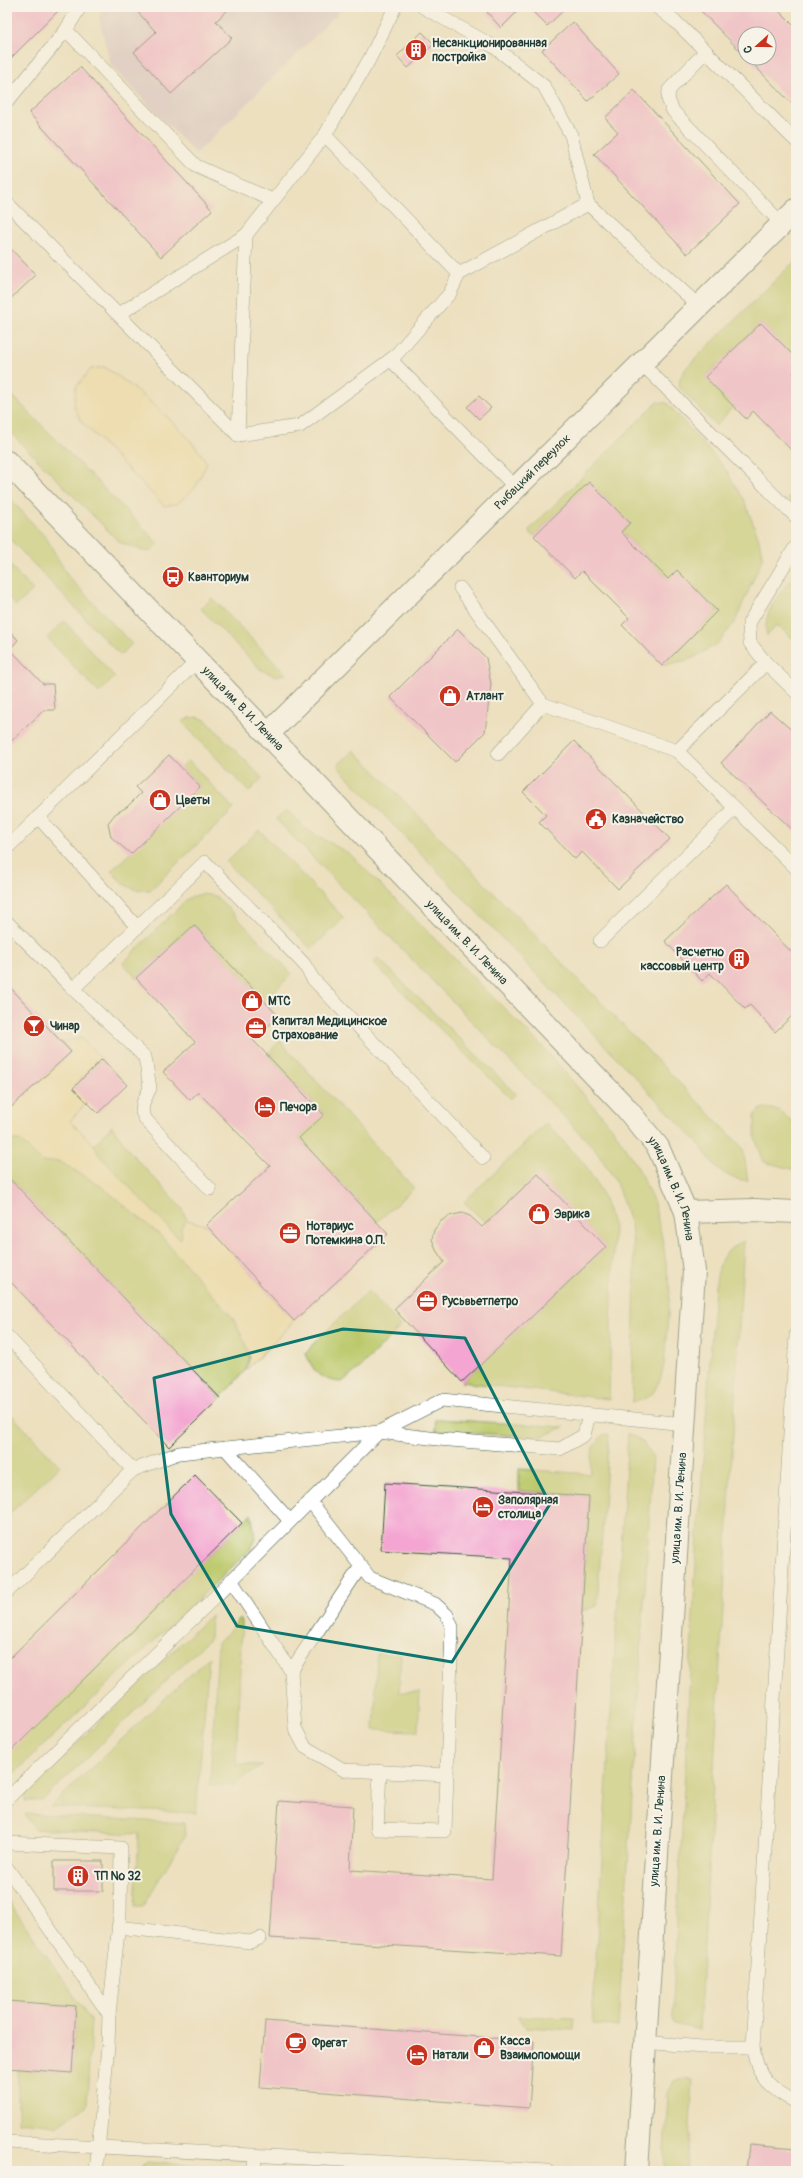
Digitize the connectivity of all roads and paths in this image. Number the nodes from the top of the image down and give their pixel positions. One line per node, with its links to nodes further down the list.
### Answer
1 (80, 7): 5 (lane)
2 (395, 7): 8 (lane)
3 (423, 7): 12 (lane)
4 (657, 7): 6 (lane)
5 (66, 30): 7 (lane); 10 (lane)
6 (706, 51): 9 (lane); 13 (lane)
7 (7, 102)
8 (325, 134): 10 (lane); 15 (lane)
9 (796, 141)
10 (272, 200): 14 (lane)
11 (7, 203): 17 (lane)
12 (588, 204): 15 (lane); 16 (lane)
13 (789, 217): 16 (main road, Рыбацкий переулок)
14 (246, 235): 17 (lane); 20 (lane)
15 (459, 274): 18 (lane)
16 (700, 307): 19 (main road, Рыбацкий переулок)
17 (119, 314): 20 (lane)
18 (391, 360): 20 (lane); 22 (lane)
19 (641, 363): 22 (main road, Рыбацкий переулок); 23 (lane)
20 (238, 435)
21 (7, 462): 26 (main road, улица им. В. И. Ленина)
22 (516, 488): 30 (main road, Рыбацкий переулок)
23 (796, 517)
24 (796, 546): 27 (lane)
25 (460, 588): 29 (lane)
26 (198, 660): 30 (main road, улица им. В. И. Ленина); 34 (lane)
27 (766, 664): 28 (lane); 31 (lane)
28 (796, 692)
29 (543, 704): 31 (lane); 32 (lane)
30 (268, 733): 43 (main road, улица им. В. И. Ленина)
31 (677, 750): 33 (lane)
32 (498, 754)
33 (735, 808): 36 (lane); 39 (lane)
34 (38, 817): 35 (lane); 38 (lane)
35 (7, 848)
36 (796, 868)
37 (7, 922): 40 (lane)
38 (137, 927): 40 (lane); 41 (lane)
39 (600, 941)
40 (73, 989): 42 (lane)
41 (483, 1158)
42 (210, 1189)
43 (686, 1212): 44 (main road); 48 (main road, улица им. В. И. Ленина)
44 (796, 1212)
45 (796, 1335): 67 (lane)
46 (7, 1336): 51 (lane)
47 (589, 1415): 48 (lane); 49 (lane); 49 (lane)
48 (684, 1424): 66 (main road, улица им. В. И. Ленина)
49 (379, 1432): 50 (lane); 52 (lane)
50 (225, 1448): 51 (lane); 53 (lane)
51 (133, 1470): 56 (lane)
52 (310, 1501): 53 (lane); 54 (lane)
53 (290, 1521): 55 (lane)
54 (361, 1566): 57 (lane); 59 (lane)
55 (232, 1580): 57 (lane); 60 (lane)
56 (7, 1592)
57 (291, 1671): 58 (lane)
58 (380, 1771): 59 (lane); 59 (lane)
59 (447, 1775)
60 (7, 1799)
61 (7, 1843): 63 (lane)
62 (7, 1868): 65 (lane)
63 (118, 1927): 64 (lane); 65 (lane)
64 (260, 1938)
65 (109, 2014): 70 (lane)
66 (644, 2042): 67 (lane); 75 (main road, улица им. В. И. Ленина)
67 (753, 2048): 68 (lane)
68 (796, 2102)
69 (7, 2142): 70 (lane)
70 (98, 2148): 71 (lane); 72 (lane)
71 (255, 2156): 73 (lane); 74 (lane)
72 (96, 2171)
73 (254, 2171)
74 (548, 2171)
75 (637, 2171)

